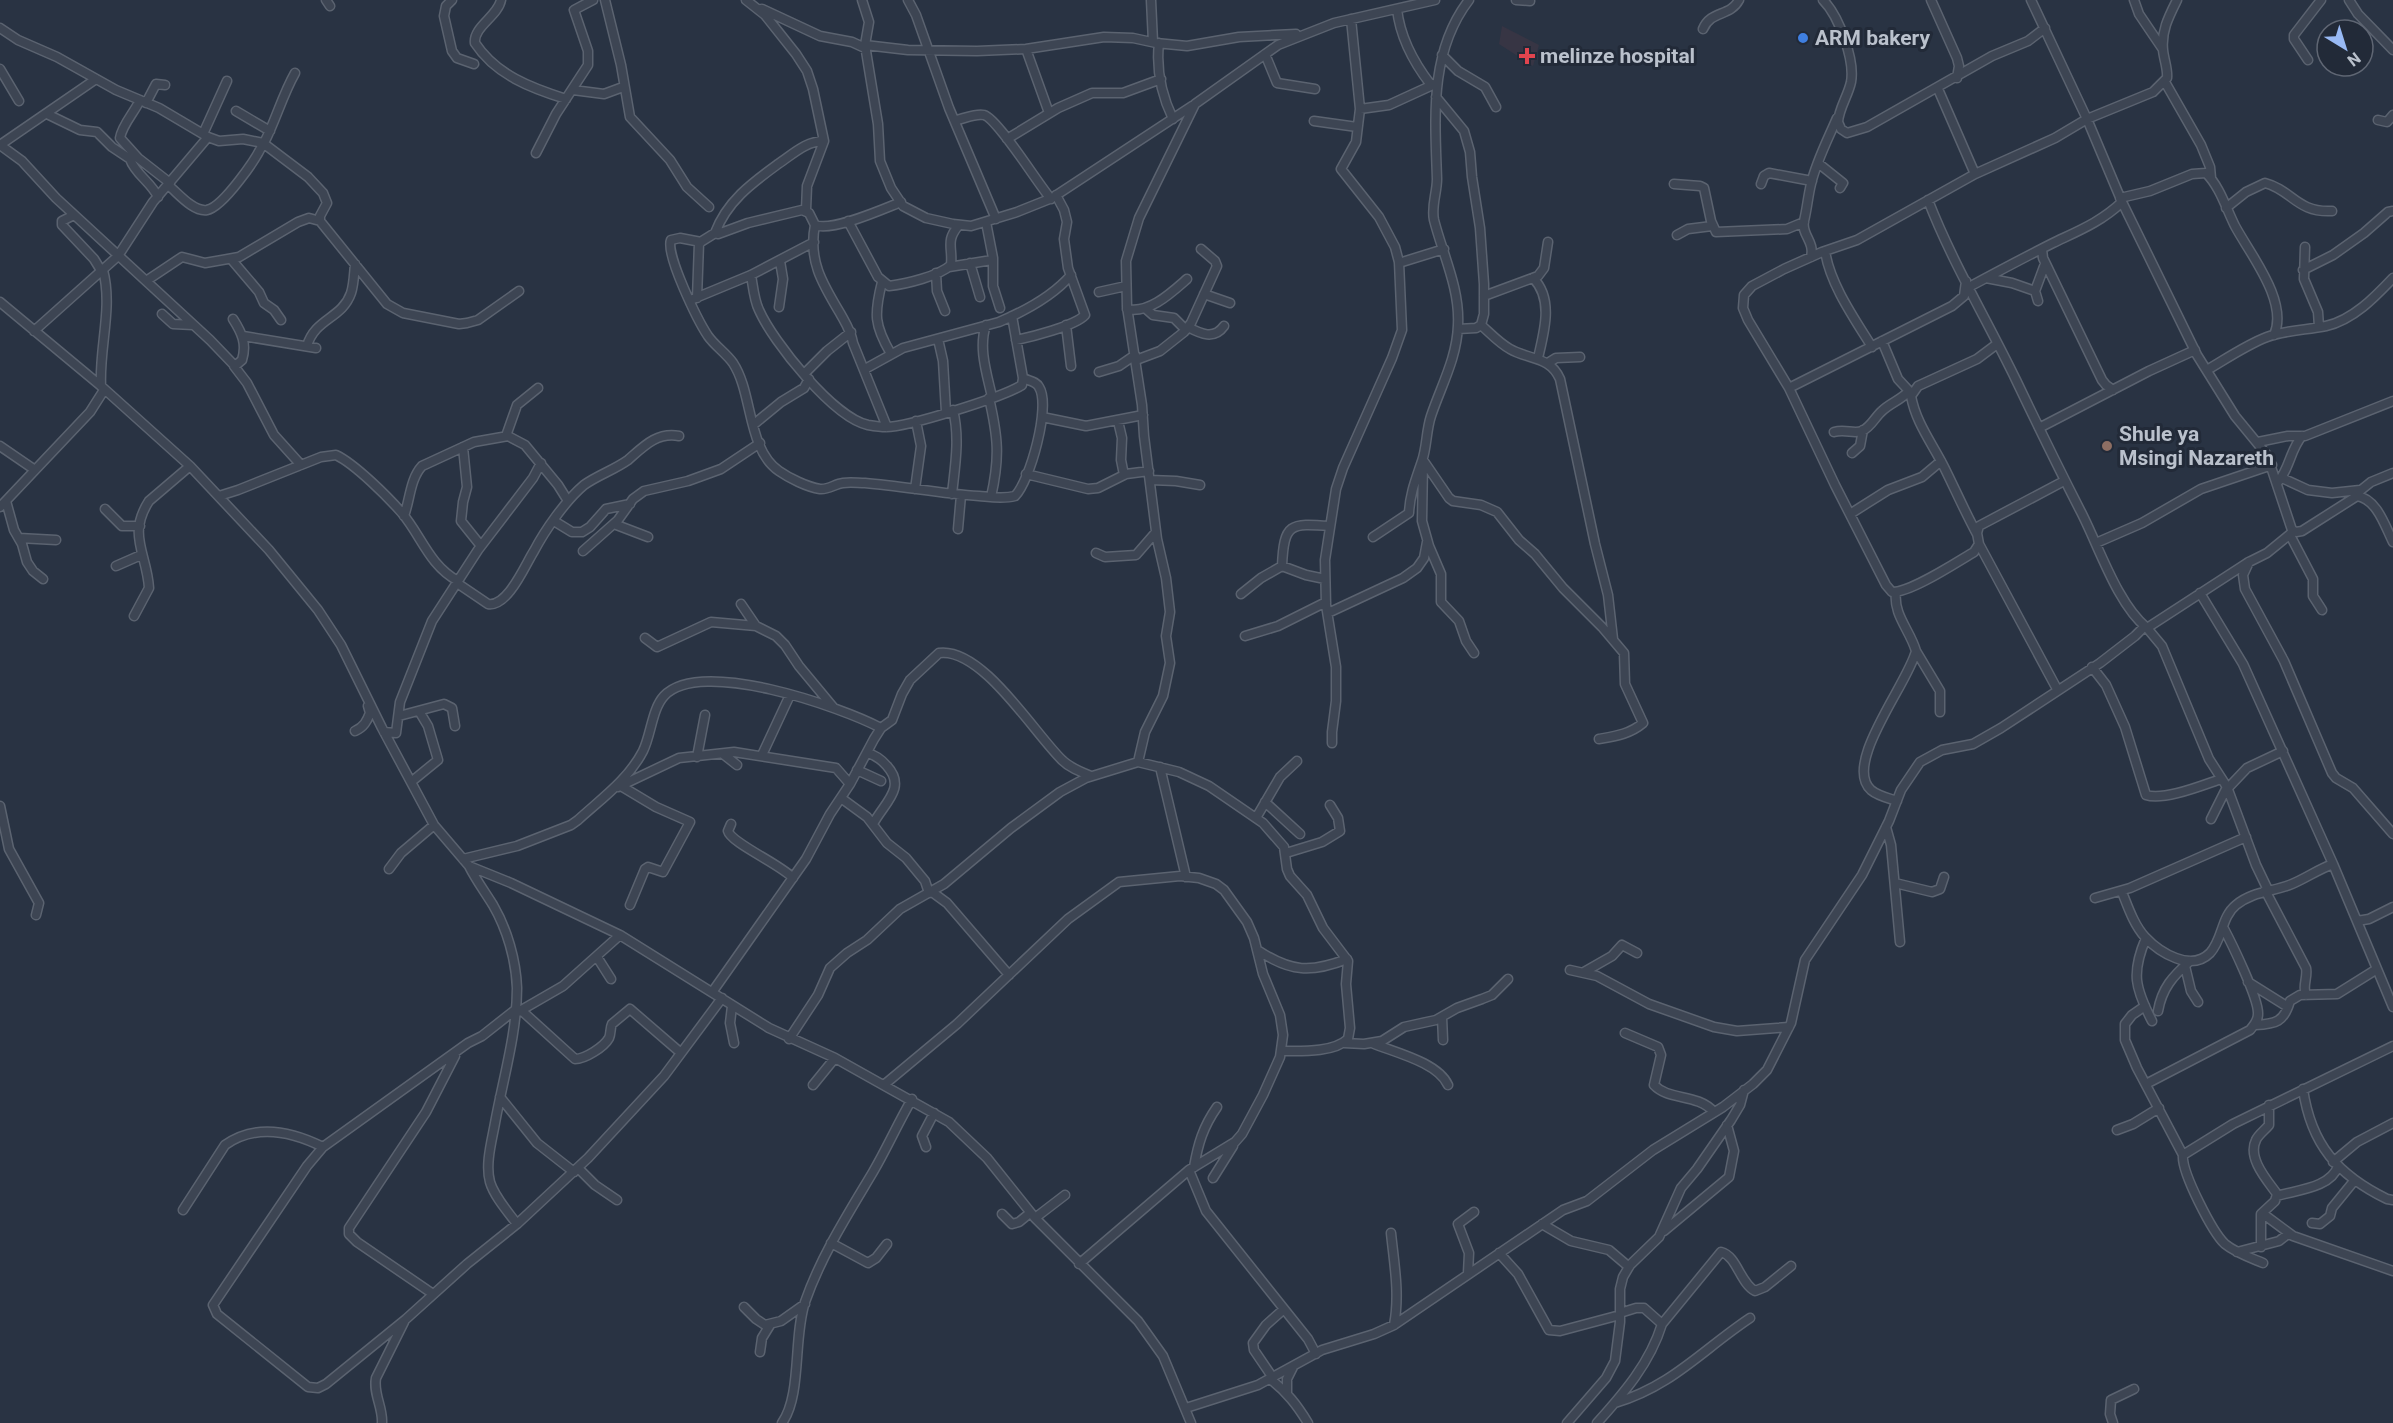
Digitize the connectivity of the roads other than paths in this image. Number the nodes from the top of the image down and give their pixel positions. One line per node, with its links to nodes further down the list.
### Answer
1 (452, 0): 38 (street)
2 (501, 0): 54 (street)
3 (593, 0): 52 (street)
4 (605, 0): 49 (street)
5 (746, 0): 22 (street)
6 (862, 0): 30 (street)
7 (908, 0): 33 (street)
8 (1151, 0): 29 (street)
9 (1435, 0): 19 (street)
10 (1469, 0): 36 (street)
11 (1516, 0): 21 (street)
12 (1739, 0): 27 (street)
13 (1931, 0): 41 (street)
14 (2031, 0): 26 (street)
15 (2134, 0): 31 (street)
16 (2177, 0): 31 (street)
17 (2321, 0): 37 (street)
18 (2349, 0): 34 (street)
19 (1425, 1): 23 (street)
20 (1827, 1): 64 (street)
21 (1530, 2)
22 (756, 7): 30 (street); 74 (street)
23 (1397, 9): 24 (street); 47 (street)
24 (1351, 19): 28 (street); 59 (street)
25 (0, 28): 42 (street)
26 (2045, 28): 41 (street); 66 (street)
27 (1703, 29)
28 (1305, 33): 29 (street); 35 (street)
29 (1156, 43): 32 (street); 43 (street)
30 (865, 47): 33 (street); 92 (street)
31 (2163, 48): 45 (street)
32 (1026, 49): 33 (street); 61 (street)
33 (929, 50): 67 (street)
34 (2393, 50)
35 (1265, 54): 50 (street); 57 (street)
36 (1442, 55): 47 (street); 58 (street)
37 (2308, 60)
38 (474, 64)
39 (0, 69): 46 (street)
40 (295, 73): 71 (street)
41 (1957, 78): 51 (street)
42 (96, 79): 56 (street); 62 (street)
43 (1161, 79): 61 (street); 65 (street)
44 (227, 81): 72 (street)
45 (2165, 82): 66 (street); 82 (street)
46 (4, 83): 55 (street)
47 (1434, 84): 53 (street); 59 (street)
48 (165, 85): 56 (street)
49 (623, 87): 52 (street); 93 (street)
50 (1315, 89)
51 (1938, 89): 64 (street); 80 (street)
52 (573, 90): 54 (street)
53 (1436, 97): 115 (street); 145 (street)
54 (566, 99): 77 (street)
55 (19, 101)
56 (143, 101): 72 (street); 78 (street)
57 (1195, 104): 65 (street); 140 (street)
58 (1496, 107)
59 (1360, 109): 70 (street)
60 (236, 111): 71 (street)
61 (1049, 113): 73 (street)
62 (47, 114): 76 (street); 78 (street)
63 (2393, 116): 68 (street)
64 (1838, 117): 79 (street)
65 (1173, 119): 88 (street)
66 (2088, 119): 80 (street); 91 (street)
67 (956, 120): 73 (street); 99 (street)
68 (2378, 120)
69 (1314, 122): 70 (street)
70 (1357, 127): 124 (street)
71 (270, 131): 75 (street)
72 (205, 136): 75 (street); 83 (street)
73 (1007, 139): 88 (street)
74 (824, 141): 95 (street); 107 (street)
75 (263, 143): 83 (street); 101 (street)
76 (0, 145): 98 (street)
77 (536, 153)
78 (131, 156): 83 (street); 87 (street)
79 (1818, 164): 81 (street); 86 (street)
80 (1975, 174): 90 (street)
81 (1812, 181): 85 (street); 103 (street)
82 (2214, 183): 89 (street); 91 (street); 94 (street)
83 (169, 184): 87 (street)
84 (1674, 184): 106 (street)
85 (1761, 184)
86 (1840, 188)
87 (158, 196): 118 (street)
88 (1053, 197): 99 (street); 132 (street)
89 (2238, 197): 94 (street); 97 (street)
90 (1928, 200): 117 (street); 139 (street)
91 (2121, 200): 116 (street); 177 (street)
92 (901, 202): 100 (street); 105 (street)
93 (709, 207)
94 (2226, 208): 170 (street)
95 (806, 210): 104 (street); 107 (street)
96 (2393, 211): 128 (street)
97 (2332, 212)
98 (74, 214): 118 (street); 129 (street)
99 (996, 219): 102 (street)
100 (848, 220): 104 (street); 138 (street)
101 (320, 221): 120 (street); 125 (street)
102 (986, 222): 105 (street); 121 (street)
103 (1804, 222): 106 (street); 112 (street)
104 (815, 225): 110 (street)
105 (959, 225): 127 (street)
106 (1712, 226): 108 (street)
107 (715, 233): 109 (street)
108 (1677, 236)
109 (701, 242): 147 (street); 147 (street)
110 (814, 242): 122 (street); 169 (street)
111 (1548, 242): 133 (street)
112 (1812, 244): 117 (street); 119 (street)
113 (2305, 247): 128 (street)
114 (1201, 249): 144 (street)
115 (1444, 249): 124 (street); 167 (street)
116 (2042, 249): 126 (street); 134 (street)
117 (1823, 251): 119 (street); 176 (street)
118 (118, 256): 129 (street); 137 (street)
119 (1811, 257): 193 (street)
120 (231, 259): 137 (street); 159 (street)
121 (992, 260): 123 (street); 152 (street)
122 (780, 261): 131 (street); 151 (street)
123 (970, 263): 127 (street); 146 (street)
124 (1399, 263): 246 (street)
125 (355, 264): 141 (street); 171 (street)
126 (2045, 264): 142 (street); 190 (street)
127 (949, 267): 130 (street)
128 (2303, 270): 165 (street)
129 (103, 271): 168 (street); 191 (street)
130 (936, 273): 138 (street); 155 (street)
131 (751, 274): 147 (street); 188 (street)
132 (1071, 275): 157 (street); 162 (street)
133 (1533, 278): 145 (street); 181 (street)
134 (1986, 278): 139 (street); 142 (street)
135 (2393, 278): 165 (street)
136 (1186, 279): 154 (street)
137 (146, 281): 160 (street)
138 (882, 282): 178 (street)
139 (1968, 284): 174 (street); 175 (street)
140 (1126, 286): 143 (street); 153 (street)
141 (519, 291)
142 (2035, 291): 148 (street)
143 (1099, 292)
144 (1204, 294): 150 (street); 166 (street)
145 (1484, 296): 163 (street)
146 (980, 297)
147 (693, 299): 204 (street)
148 (2038, 301)
149 (0, 302): 168 (street)
150 (1230, 303)
151 (779, 307)
152 (1000, 308)
153 (1127, 309): 154 (street); 179 (street)
154 (1145, 309): 166 (street)
155 (945, 311)
156 (162, 314): 160 (street)
157 (1012, 316): 161 (street); 173 (street)
158 (233, 319): 171 (street)
159 (281, 320)
160 (193, 324): 183 (street)
161 (986, 325): 172 (street); 197 (street)
162 (1066, 325): 173 (street); 184 (street)
163 (1481, 325): 167 (street); 181 (street)
164 (1224, 326): 166 (street)
165 (2319, 327): 170 (street)
166 (1187, 328): 179 (street)
167 (1458, 329): 217 (street)
168 (34, 331): 191 (street)
169 (851, 332): 185 (street); 188 (street)
170 (2274, 335): 186 (street)
171 (243, 336): 183 (street)
172 (938, 339): 178 (street); 199 (street)
173 (1016, 340): 189 (street)
174 (1882, 341): 176 (street); 195 (street)
175 (1997, 344): 195 (street); 205 (street)
176 (1872, 347): 193 (street)
177 (2195, 350): 186 (street); 194 (street)
178 (891, 354): 185 (street)
179 (1135, 357): 187 (street); 200 (street)
180 (1580, 357): 182 (street)
181 (1538, 358): 182 (street)
182 (1548, 363): 281 (street)
183 (234, 366): 220 (street)
184 (1071, 366)
185 (865, 369): 206 (street)
186 (2207, 370): 212 (street)
187 (1099, 372)
188 (806, 376): 204 (street); 206 (street)
189 (1023, 378): 197 (street); 201 (street)
190 (2104, 382): 194 (street); 196 (street)
191 (103, 388): 222 (street); 223 (street)
192 (538, 388): 209 (street)
193 (1789, 388): 241 (street)
194 (2113, 390): 196 (street)
195 (1910, 392): 207 (street); 218 (street)
196 (2104, 395): 205 (street)
197 (990, 398): 199 (street); 235 (street)
198 (2393, 401): 211 (street)
199 (950, 411): 202 (street); 234 (street)
200 (1143, 415): 203 (street); 227 (street)
201 (1042, 417): 203 (street); 225 (street)
202 (916, 421): 206 (street); 231 (street)
203 (1118, 421): 226 (street)
204 (753, 425): 213 (street)
205 (2037, 425): 229 (street)
206 (887, 427)
207 (1863, 430): 208 (street); 216 (street)
208 (1834, 432)
209 (506, 436): 215 (street); 219 (street)
210 (679, 436): 237 (street)
211 (2302, 436): 212 (street); 228 (street)
212 (2258, 442): 221 (street)
213 (760, 443): 231 (street); 239 (street)
214 (0, 446): 223 (street)
215 (463, 447): 242 (street); 259 (street)
216 (1852, 453)
217 (1423, 460): 252 (street); 255 (street); 281 (street)
218 (1941, 461): 241 (street); 250 (street)
219 (541, 463): 237 (street); 259 (street)
220 (301, 465): 233 (street); 242 (street)
221 (2272, 465): 228 (street); 257 (street)
222 (190, 466): 233 (street); 245 (street)
223 (35, 470): 238 (street)
224 (2393, 473): 232 (street)
225 (1026, 474): 226 (street); 235 (street)
226 (1124, 475): 227 (street)
227 (1150, 475): 230 (street); 248 (street)
228 (2280, 480): 232 (street); 249 (street)
229 (2064, 481): 250 (street); 257 (street)
230 (1200, 485)
231 (915, 489): 234 (street)
232 (2360, 490): 236 (street)
233 (219, 495): 286 (street)
234 (957, 495): 235 (street); 247 (street)
235 (991, 497)
236 (2352, 498): 249 (street); 256 (street)
237 (568, 501): 243 (street)
238 (3, 504): 253 (street)
239 (630, 504): 243 (street); 244 (street)
240 (105, 509): 245 (street)
241 (1850, 514): 269 (street)
242 (404, 516): 268 (street)
243 (555, 521): 268 (street)
244 (614, 524): 251 (street); 260 (street)
245 (140, 526): 262 (street)
246 (1330, 526): 265 (street); 267 (street)
247 (958, 529)
248 (1156, 532): 261 (street); 305 (street)
249 (2292, 533): 263 (street); 274 (street)
250 (1977, 534): 258 (street)
251 (648, 537)
252 (1373, 537)
253 (19, 538): 254 (street); 266 (street)
254 (56, 540)
255 (1427, 541): 275 (street); 283 (street)
256 (2393, 542)
257 (2096, 543): 278 (street)
258 (1979, 544): 269 (street); 285 (street)
259 (481, 546): 268 (street)
260 (583, 551)
261 (1096, 553)
262 (141, 555): 264 (street); 276 (street)
263 (2249, 562): 270 (street); 328 (street)
264 (116, 566)
265 (1282, 566): 267 (street); 271 (street)
266 (43, 579)
267 (1325, 579): 272 (street)
268 (457, 582): 292 (street)
269 (1896, 592): 282 (street)
270 (2200, 593): 278 (street); 299 (street)
271 (1240, 594)
272 (1326, 602): 275 (street); 279 (street)
273 (741, 603): 277 (street)
274 (2322, 610)
275 (1328, 613): 298 (street)
276 (134, 616)
277 (756, 626): 280 (street); 288 (street)
278 (2146, 627): 284 (street); 310 (street)
279 (1245, 636)
280 (645, 638)
281 (1613, 640): 297 (street)
282 (1916, 651): 290 (street); 317 (street)
283 (1474, 653)
284 (2092, 667): 285 (street); 310 (street)
285 (2057, 689): 317 (street)
286 (365, 695): 295 (street); 296 (street)
287 (790, 695): 288 (street); 302 (street); 314 (street)
288 (835, 708): 294 (street)
289 (419, 711): 292 (street); 293 (street); 312 (street)
290 (1940, 712)
291 (705, 715): 303 (street)
292 (399, 716): 296 (street)
293 (455, 726)
294 (881, 728): 300 (street); 309 (street)
295 (355, 731)
296 (384, 732): 312 (street)
297 (1599, 739)
298 (1332, 743)
299 (2283, 751): 315 (street); 332 (street)
300 (867, 753): 308 (street); 324 (street)
301 (723, 754): 302 (street); 303 (street); 306 (street)
302 (762, 755): 313 (street)
303 (697, 757): 314 (street)
304 (1297, 761): 318 (street)
305 (1138, 762): 307 (street); 309 (street)
306 (737, 765)
307 (1160, 767): 321 (street); 334 (street)
308 (858, 770): 311 (street); 313 (street)
309 (1091, 776): 339 (street)
310 (2221, 779): 315 (street)
311 (880, 781)
312 (411, 782): 325 (street)
313 (850, 784): 316 (street)
314 (616, 788): 331 (street); 342 (street)
315 (2227, 788): 322 (street); 329 (street)
316 (841, 798): 324 (street); 336 (street)
317 (1897, 801): 326 (street)
318 (1265, 802): 321 (street); 327 (street)
319 (1330, 805): 330 (street)
320 (0, 806): 344 (street)
321 (1256, 818): 330 (street)
322 (2211, 819)
323 (731, 824): 336 (street)
324 (873, 824): 339 (street)
325 (434, 825): 331 (street); 333 (street)
326 (1886, 827): 337 (street); 375 (street)
327 (1300, 834)
328 (2393, 834)
329 (2246, 837): 338 (street); 340 (street)
330 (1286, 853): 353 (street)
331 (466, 863): 347 (street); 370 (street)
332 (2333, 864): 338 (street); 345 (street)
333 (389, 869)
334 (1186, 877): 350 (street); 358 (street)
335 (1944, 877): 337 (street)
336 (793, 878): 362 (street)
337 (1894, 883): 349 (street)
338 (2267, 890): 346 (street); 363 (street)
339 (931, 892): 358 (street); 377 (street)
340 (2122, 892): 341 (street); 348 (street)
341 (2095, 898)
342 (630, 905)
343 (2393, 907): 345 (street)
344 (36, 915)
345 (2357, 921): 355 (street)
346 (2223, 927): 354 (street); 361 (street)
347 (620, 935): 352 (street); 362 (street)
348 (2146, 938): 354 (street); 367 (street)
349 (1900, 942)
350 (1259, 951): 353 (street); 383 (street)
351 (1637, 953): 357 (street)
352 (597, 957): 359 (street); 370 (street)
353 (1347, 959): 380 (street)
354 (2188, 963): 365 (street); 371 (street)
355 (2377, 969): 363 (street); 369 (street)
356 (1570, 970): 357 (street)
357 (1584, 972): 375 (street)
358 (1010, 975): 388 (street)
359 (611, 979)
360 (1508, 979): 372 (street)
361 (2248, 982): 368 (street); 374 (street)
362 (713, 991): 364 (street)
363 (2306, 995): 368 (street)
364 (722, 998): 366 (street); 384 (street)
365 (2198, 1002)
366 (732, 1006): 377 (street); 379 (street)
367 (2145, 1006): 373 (street); 387 (street)
368 (2288, 1007): 374 (street)
369 (2393, 1007)
370 (517, 1011): 384 (street); 385 (street); 393 (street)
371 (2158, 1011)
372 (1442, 1017): 378 (street); 381 (street)
373 (2152, 1021)
374 (2255, 1024): 387 (street)
375 (1790, 1027): 392 (street)
376 (1625, 1033): 398 (street)
377 (789, 1039): 386 (street)
378 (1443, 1040)
379 (734, 1043)
380 (1344, 1043): 381 (street); 383 (street)
381 (1371, 1043): 390 (street)
382 (2393, 1046): 391 (street)
383 (1281, 1051): 403 (street)
384 (681, 1053): 409 (street)
385 (455, 1055): 404 (street); 438 (street)
386 (835, 1058): 388 (street); 389 (street)
387 (2146, 1083): 397 (street)
388 (885, 1084): 394 (street)
389 (813, 1085)
390 (1448, 1085)
391 (2303, 1089): 395 (street); 407 (street)
392 (1744, 1090): 398 (street); 401 (street)
393 (500, 1097): 409 (street); 422 (street)
394 (912, 1099): 399 (street); 427 (street)
395 (2270, 1105): 406 (street); 413 (street)
396 (1217, 1107): 408 (street)
397 (2159, 1108): 402 (street); 406 (street)
398 (1714, 1112): 423 (street)
399 (934, 1113): 405 (street); 420 (street)
400 (2393, 1123): 407 (street)
401 (1727, 1125): 425 (street); 425 (street)
402 (2117, 1130)
403 (1235, 1142): 408 (street); 410 (street)
404 (323, 1147): 416 (street); 444 (street)
405 (926, 1147)
406 (2183, 1155): 430 (street)
407 (2336, 1164): 411 (street); 413 (street)
408 (1191, 1169): 432 (street); 441 (street)
409 (576, 1170): 414 (street); 422 (street)
410 (1213, 1178)
411 (2354, 1181): 415 (street); 421 (street)
412 (1065, 1195): 420 (street)
413 (2277, 1196): 418 (street)
414 (617, 1200)
415 (2393, 1200)
416 (183, 1210)
417 (1474, 1212): 437 (street)
418 (2262, 1213): 426 (street); 429 (street)
419 (1002, 1214): 420 (street)
420 (1032, 1215): 432 (street)
421 (2312, 1223)
422 (517, 1224): 438 (street)
423 (1542, 1224): 431 (street); 435 (street)
424 (1391, 1233): 447 (street)
425 (1662, 1233): 435 (street)
426 (2289, 1233): 429 (street); 436 (street)
427 (831, 1243): 428 (street); 439 (street)
428 (887, 1244)
429 (2260, 1247): 430 (street)
430 (2237, 1252): 433 (street)
431 (1499, 1253): 437 (street); 442 (street)
432 (1078, 1263): 455 (street)
433 (2264, 1263)
434 (1791, 1266): 446 (street)
435 (1629, 1267): 442 (street)
436 (2393, 1271)
437 (1468, 1273): 447 (street)
438 (433, 1294): 444 (street)
439 (805, 1304): 445 (street); 457 (street)
440 (744, 1307): 445 (street)
441 (1284, 1309): 449 (street); 451 (street)
442 (1620, 1314): 446 (street); 460 (street)
443 (1750, 1318): 454 (street)
444 (405, 1319): 456 (street)
445 (770, 1324): 448 (street)
446 (1662, 1324): 454 (street)
447 (1394, 1325): 449 (street)
448 (760, 1352)
449 (1316, 1354): 450 (street)
450 (1293, 1367): 451 (street); 453 (street)
451 (1272, 1379): 453 (street); 455 (street)
452 (2134, 1389): 462 (street)
453 (1287, 1392): 459 (street)
454 (1615, 1403): 461 (street)
455 (1186, 1408): 458 (street)
456 (382, 1423)
457 (782, 1423)
458 (1191, 1423)
459 (1308, 1423)
460 (1568, 1423)
461 (1597, 1423)
462 (2113, 1423)

